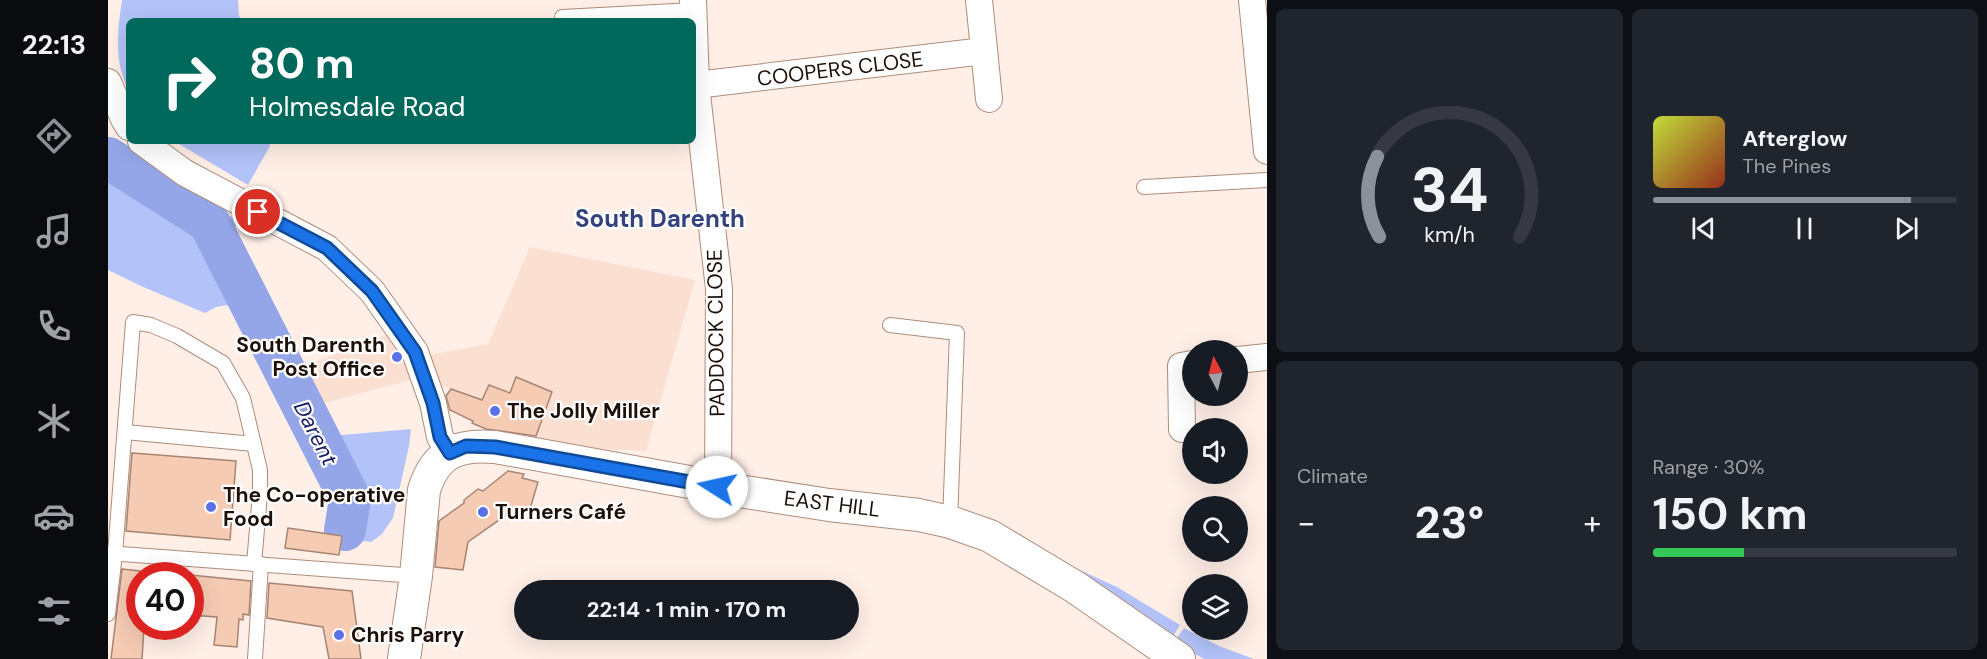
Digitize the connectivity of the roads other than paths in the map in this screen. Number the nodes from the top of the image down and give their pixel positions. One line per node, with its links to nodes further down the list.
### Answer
1 (979, 0): 6 (street)
2 (1252, 0): 12 (street)
3 (693, 5): 4 (lane)
4 (630, 7): 5 (lane)
5 (562, 17)
6 (984, 51): 8 (street, COOPERS CLOSE); 9 (street)
7 (108, 82): 10 (street)
8 (696, 85): 23 (street, PADDOCK CLOSE)
9 (988, 99)
10 (126, 122)
11 (145, 144): 22 (street)
12 (1267, 151)
13 (1267, 180): 14 (lane)
14 (1144, 187)
15 (890, 325): 24 (lane)
16 (1267, 357): 17 (street)
17 (1248, 359)
18 (1182, 366): 19 (street)
19 (1182, 429)
20 (125, 432): 21 (lane); 21 (lane); 25 (lane)
21 (254, 444): 26 (lane)
22 (450, 453): 23 (street, EAST HILL); 27 (street)
23 (717, 487): 24 (street, EAST HILL)
24 (950, 522): 31 (street, EAST HILL)
25 (111, 553): 26 (lane); 28 (lane)
26 (257, 564): 27 (lane); 29 (lane)
27 (416, 576): 30 (street)
28 (108, 614)
29 (255, 659)
30 (404, 659)
31 (1179, 659)

